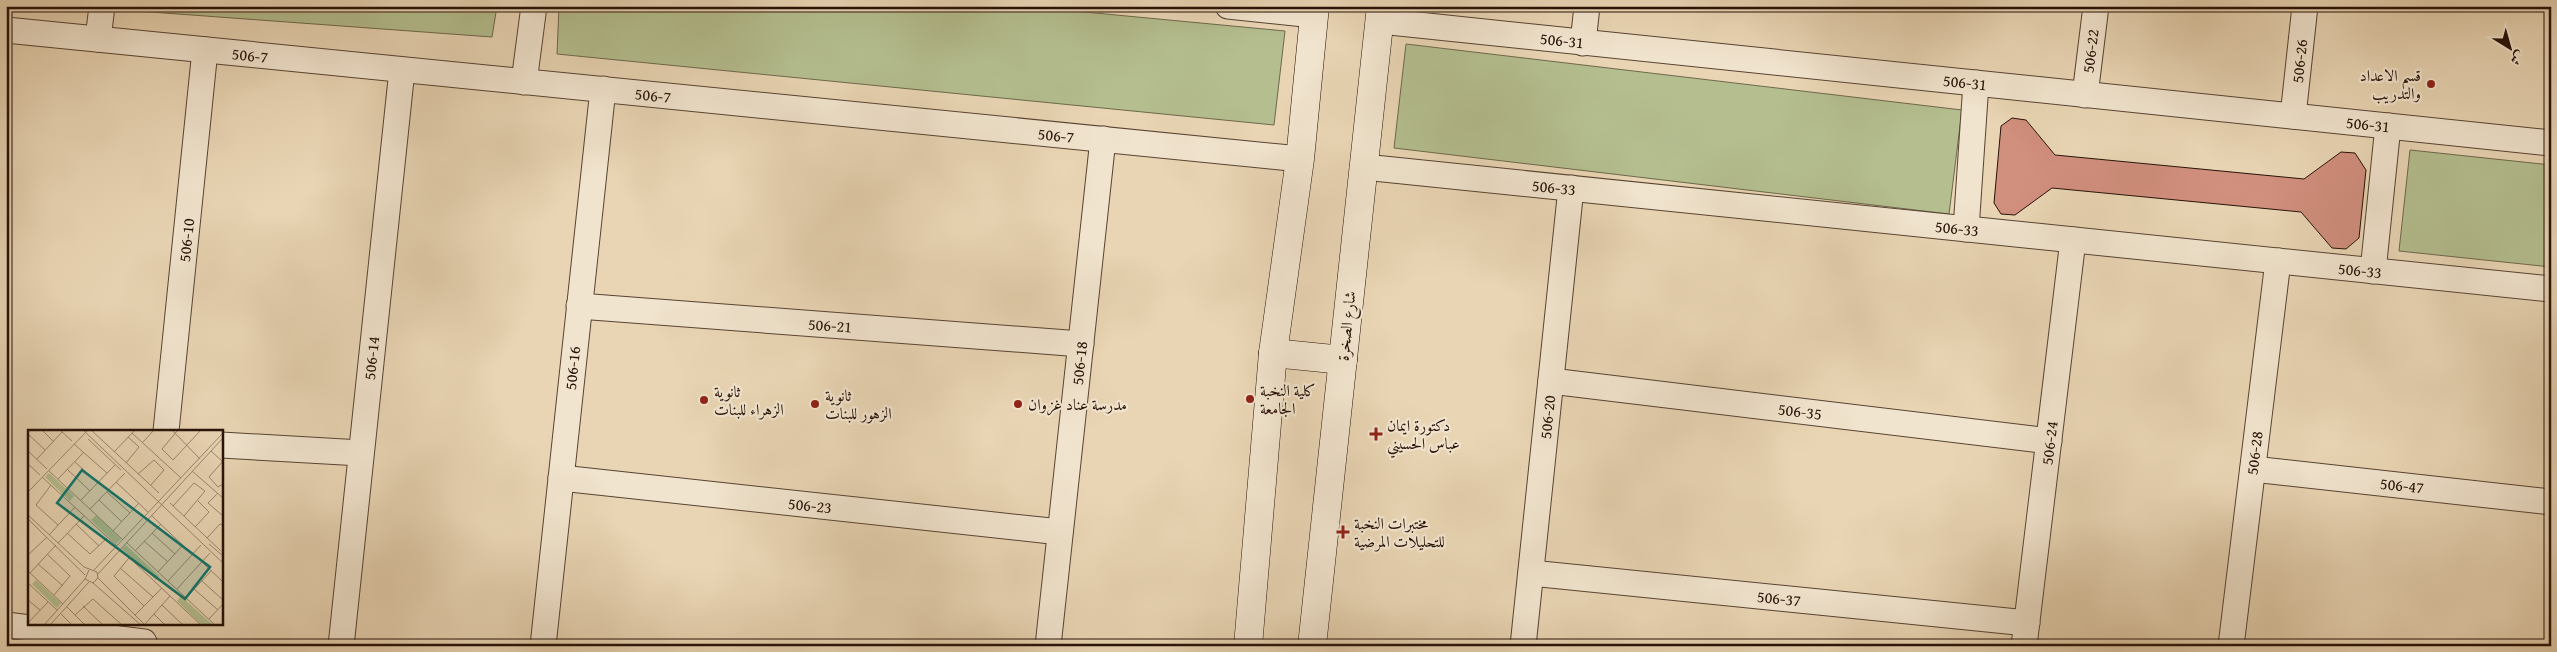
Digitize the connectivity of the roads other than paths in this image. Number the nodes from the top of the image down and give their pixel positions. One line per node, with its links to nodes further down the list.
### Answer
1 (102, 6): 10 (street)
2 (534, 6): 14 (street)
3 (1228, 6): 7 (street)
4 (1587, 6): 11 (street)
5 (2096, 6): 17 (street, 506-22)
6 (2305, 6): 18 (street, 506-26)
7 (1315, 11): 22 (street)
8 (1381, 14): 11 (street, 506-31); 23 (street, شارع الصخرة)
9 (6, 30): 10 (street, 506-7)
10 (98, 39): 12 (street, 506-7)
11 (1583, 42): 15 (street, 506-31)
12 (205, 50): 13 (street, 506-7); 35 (street, 506-10)
13 (402, 70): 14 (street, 506-7); 38 (street, 506-14)
14 (524, 82): 16 (street, 506-7)
15 (1976, 83): 17 (street, 506-31); 25 (street)
16 (602, 90): 20 (street, 506-7); 30 (street, 506-16)
17 (2085, 95): 18 (street, 506-31)
18 (2293, 116): 19 (street, 506-31)
19 (2388, 126): 21 (street, 506-31); 28 (street)
20 (1103, 139): 22 (street, 506-7); 31 (street, 506-18)
21 (2551, 143)
22 (1300, 159): 32 (street)
23 (1364, 167): 24 (street, 506-33); 33 (street, شارع الصخرة)
24 (1572, 188): 25 (street, 506-33); 34 (street, 506-20)
25 (1966, 229): 26 (street, 506-33)
26 (2073, 240): 27 (street, 506-33); 36 (street, 506-24)
27 (2278, 261): 28 (street, 506-33); 39 (street, 506-28)
28 (2373, 271): 29 (street, 506-33)
29 (2551, 289)
30 (579, 306): 31 (street, 506-21); 40 (street, 506-16)
31 (1081, 344): 42 (street, 506-18)
32 (1273, 353): 33 (street); 50 (street)
33 (1343, 360): 51 (street, شارع الصخرة)
34 (1551, 381): 36 (street, 506-35); 43 (street, 506-20)
35 (166, 430)
36 (2049, 441): 45 (street, 506-24)
37 (222, 445): 38 (street)
38 (361, 453): 47 (street, 506-14)
39 (2253, 469): 41 (street, 506-47); 53 (street, 506-28)
40 (561, 478): 42 (street, 506-23); 48 (street, 506-16)
41 (2551, 502)
42 (1060, 532): 49 (street, 506-18)
43 (1531, 573): 45 (street, 506-37); 52 (street, 506-20)
44 (6, 625): 46 (street)
45 (2026, 634)
46 (144, 637)
47 (340, 646)
48 (543, 646)
49 (1048, 646)
50 (1248, 646)
51 (1312, 646)
52 (1524, 646)
53 (2231, 646)

